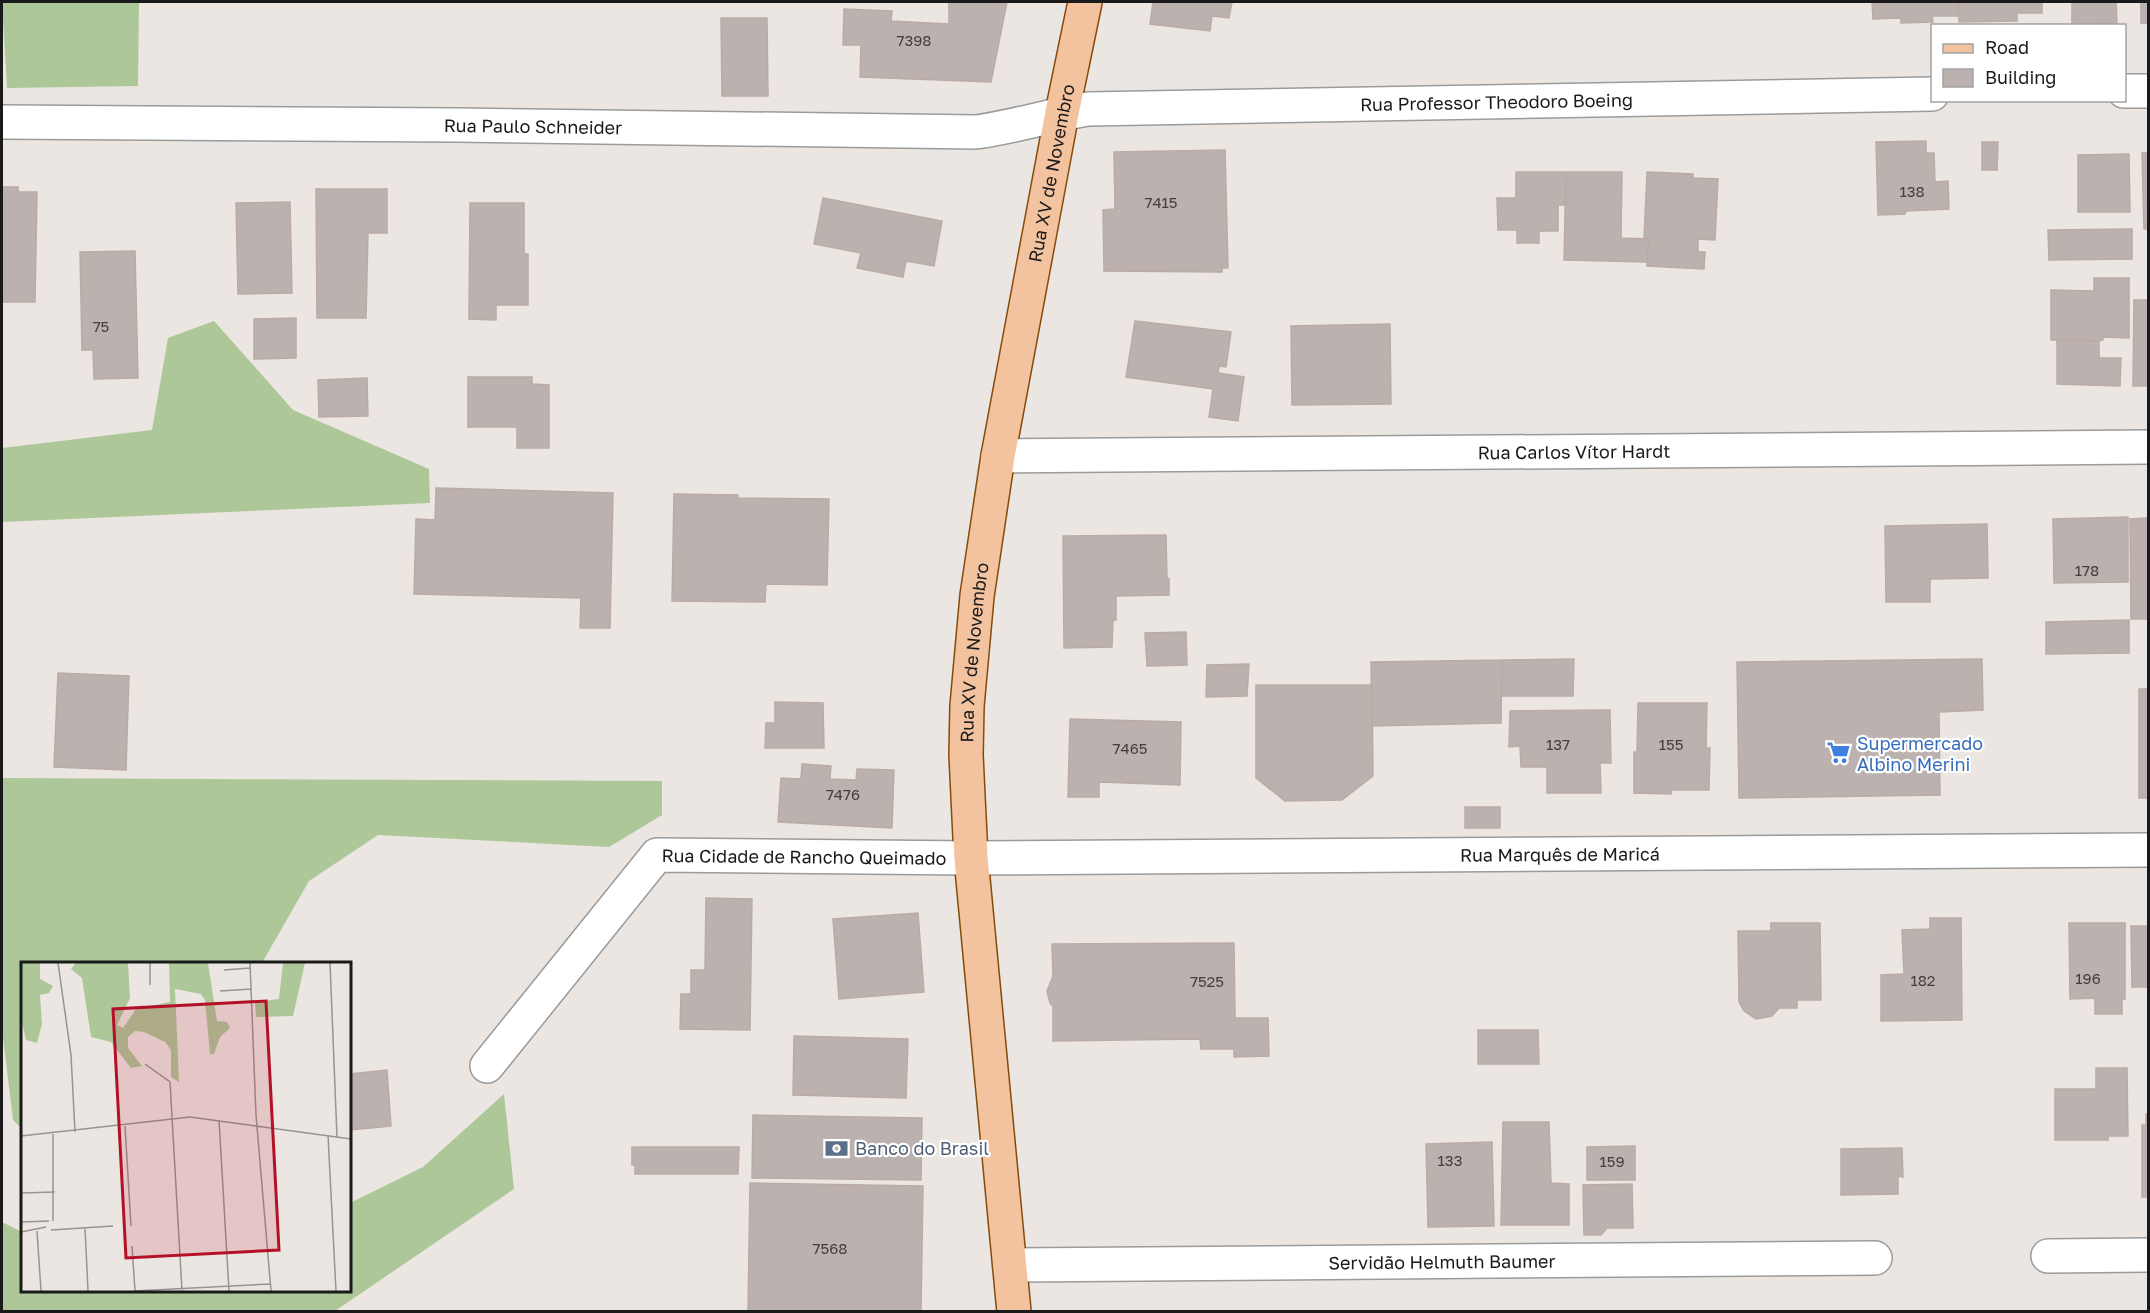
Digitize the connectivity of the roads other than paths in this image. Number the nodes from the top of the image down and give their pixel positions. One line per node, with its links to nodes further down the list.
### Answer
1 (1085, 2): 5 (main road, Rua XV de Novembro)
2 (2126, 91): 3 (street)
3 (2148, 91)
4 (1931, 94): 5 (street, Rua Professor Theodoro Boeing)
5 (1062, 113): 6 (street, Rua Paulo Schneider); 8 (main road, Rua XV de Novembro)
6 (2, 122)
7 (2148, 447): 8 (street, Rua Carlos Vítor Hardt)
8 (998, 456): 10 (main road, Rua XV de Novembro)
9 (2148, 850): 10 (street, Rua Marquês de Maricá)
10 (971, 858): 11 (street, Rua Cidade de Rancho Queimado); 15 (main road, Rua XV de Novembro)
11 (487, 1066)
12 (2148, 1255): 13 (street)
13 (2048, 1256)
14 (1875, 1258): 15 (street, Servidão Helmuth Baumer)
15 (1010, 1265): 16 (main road, Rua XV de Novembro)
16 (1014, 1311)

